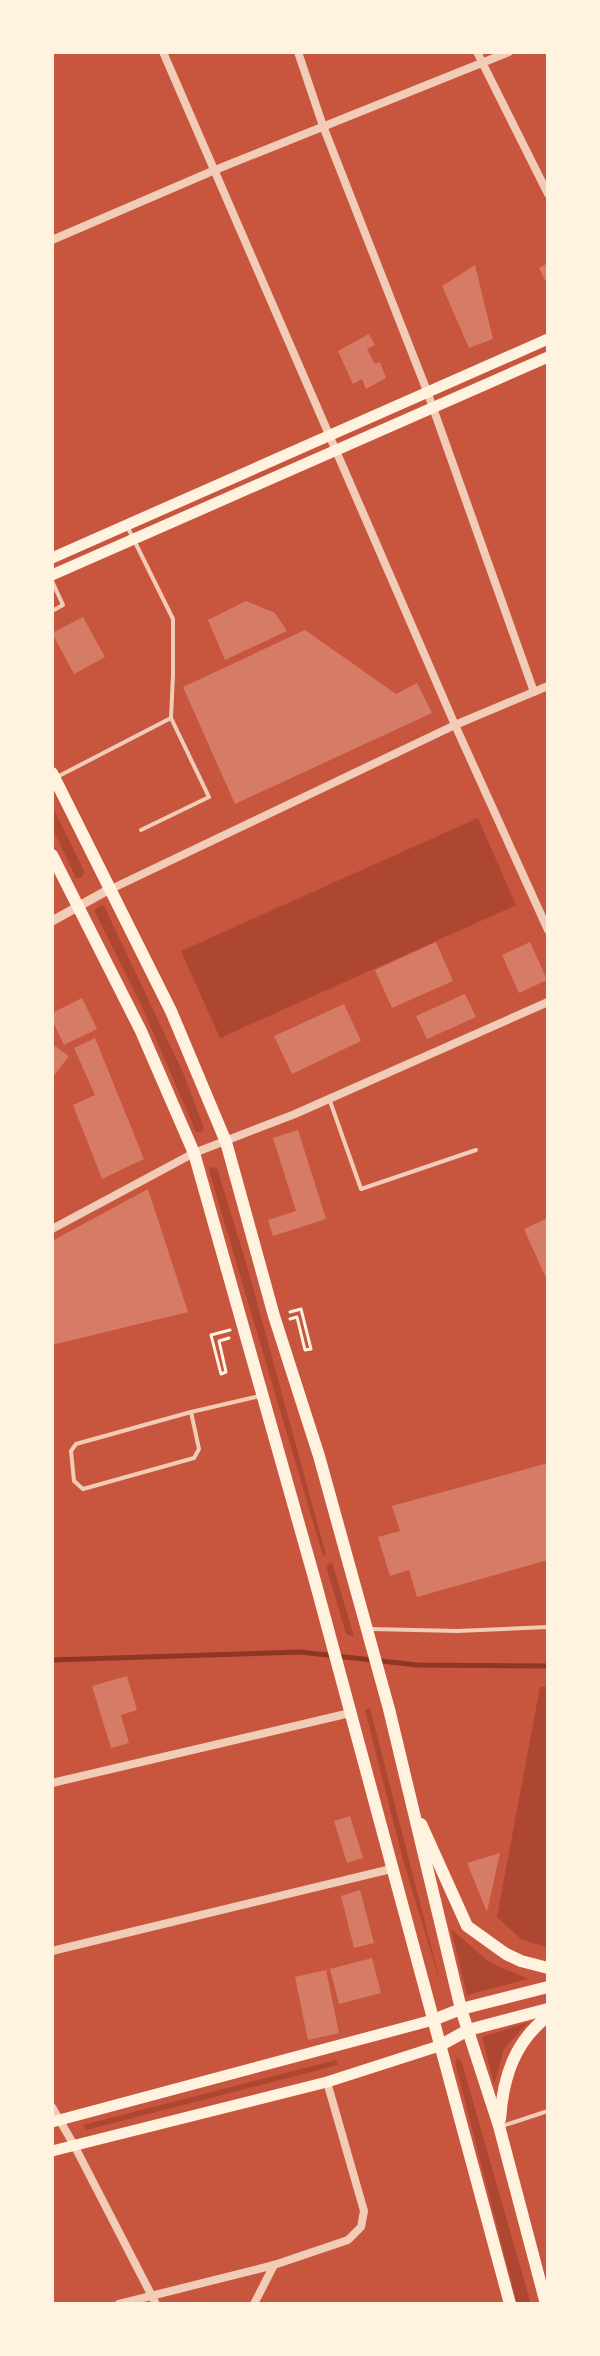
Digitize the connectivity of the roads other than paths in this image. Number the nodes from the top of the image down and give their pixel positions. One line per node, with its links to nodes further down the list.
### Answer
1 (163, 52): 7 (street)
2 (298, 52): 6 (street)
3 (477, 52): 5 (street)
4 (509, 52): 5 (street)
5 (482, 64): 6 (street); 8 (street)
6 (323, 126): 7 (street); 12 (street)
7 (215, 170): 9 (street); 14 (street)
8 (548, 194)
9 (52, 240)
10 (548, 339): 12 (main road)
11 (548, 357): 13 (main road)
12 (427, 391): 13 (street); 14 (main road)
13 (432, 408): 15 (main road); 23 (street)
14 (328, 435): 15 (street); 16 (main road)
15 (336, 448): 17 (main road); 25 (street)
16 (126, 523): 17 (lane); 18 (main road)
17 (133, 537): 19 (main road); 24 (lane)
18 (52, 558)
19 (52, 575)
20 (52, 581): 21 (lane)
21 (52, 611)
22 (548, 686): 23 (street)
23 (534, 692): 25 (street)
24 (171, 718): 26 (lane); 27 (lane)
25 (455, 725): 29 (street); 32 (street)
26 (53, 776): 29 (main road)
27 (141, 830)
28 (52, 855): 30 (main road)
29 (108, 890): 30 (street); 35 (main road)
30 (79, 909): 31 (street); 37 (main road)
31 (52, 921)
32 (548, 930)
33 (548, 1002): 34 (street)
34 (329, 1099): 35 (street); 36 (lane)
35 (226, 1142): 37 (street); 42 (main road)
36 (476, 1150)
37 (194, 1153): 38 (street); 39 (main road)
38 (52, 1229)
39 (262, 1396): 40 (lane); 43 (main road)
40 (191, 1412): 40 (lane)
41 (548, 1627): 42 (lane)
42 (366, 1633): 45 (main road)
43 (349, 1707): 44 (street); 46 (main road)
44 (52, 1783)
45 (407, 1791): 48 (main road); 50 (main road)
46 (391, 1869): 47 (street); 53 (main road)
47 (52, 1951)
48 (548, 1968)
49 (548, 1987): 50 (main road)
50 (461, 2009): 53 (main road); 54 (main road)
51 (548, 2009): 54 (main road)
52 (548, 2016): 60 (main road)
53 (433, 2020): 55 (main road); 59 (main road)
54 (468, 2030): 55 (main road); 60 (main road)
55 (439, 2046): 56 (main road); 67 (main road)
56 (327, 2082): 61 (main road); 63 (street)
57 (52, 2107): 59 (street)
58 (548, 2111): 60 (lane)
59 (56, 2121): 61 (street)
60 (499, 2126): 68 (main road)
61 (74, 2145): 62 (main road); 64 (street)
62 (52, 2151)
63 (274, 2265): 64 (street); 66 (street)
64 (154, 2300): 65 (street)
65 (119, 2304)
66 (254, 2304)
67 (510, 2304)
68 (546, 2304)

